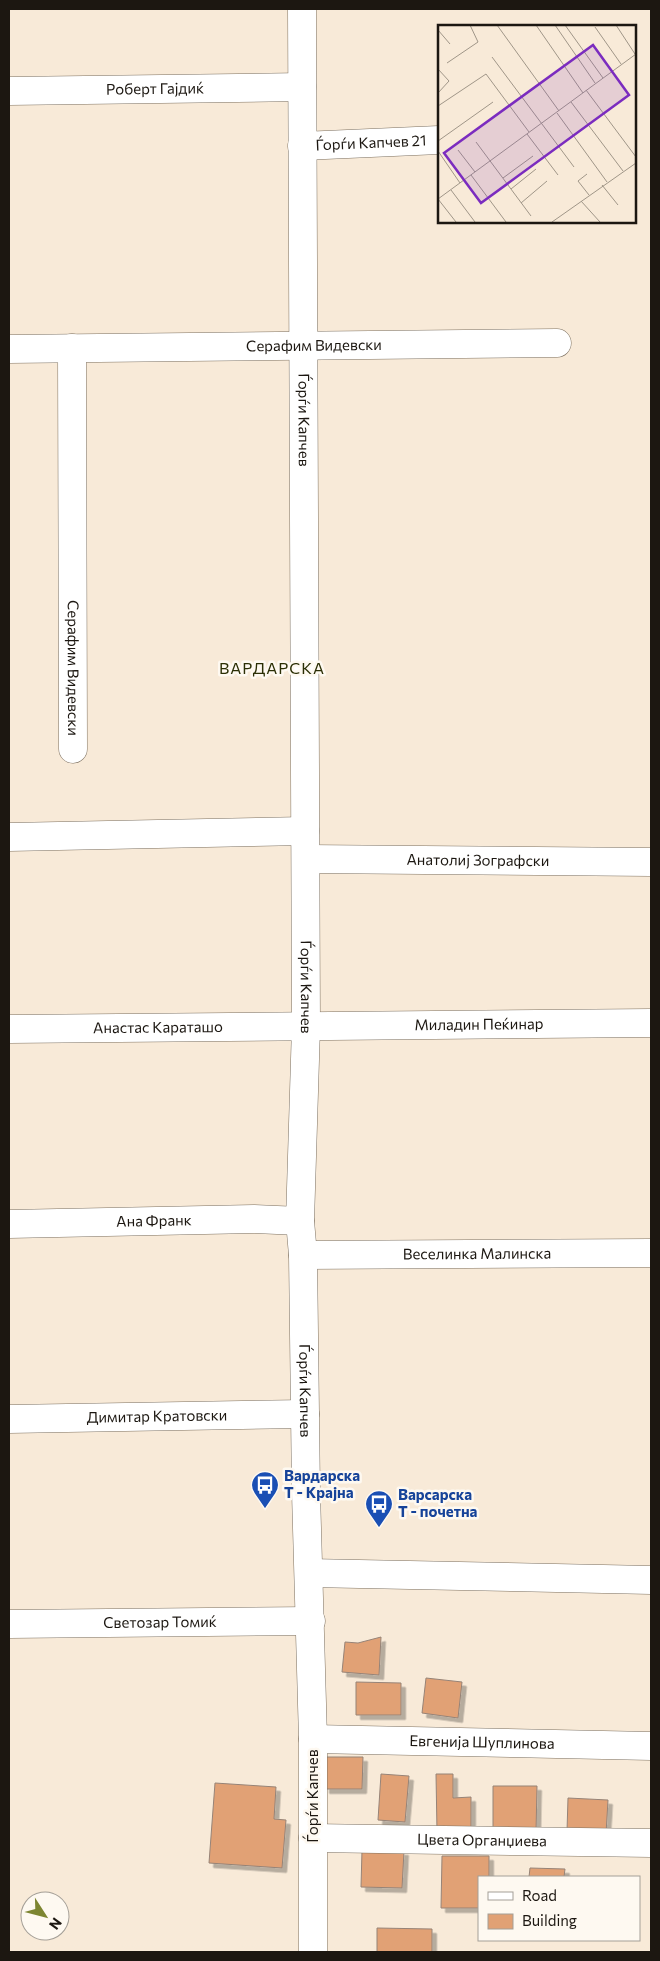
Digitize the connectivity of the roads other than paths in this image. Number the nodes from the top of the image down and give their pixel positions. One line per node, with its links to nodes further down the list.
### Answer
1 (302, 9): 2 (street, Ѓорѓи Капчев)
2 (302, 88): 3 (street, Роберт Гајдиќ); 5 (street, Ѓорѓи Капчев)
3 (9, 91)
4 (438, 140): 5 (street, Ѓорѓи Капчев 21)
5 (302, 146): 7 (street, Ѓорѓи Капчев)
6 (557, 343): 7 (street, Серафим Видевски)
7 (303, 346): 8 (street, Серафим Видевски); 11 (street, Ѓорѓи Капчев)
8 (72, 348): 9 (street, Серафим Видевски); 10 (street, Серафим Видевски)
9 (9, 349)
10 (73, 749)
11 (305, 831): 12 (street); 13 (street, Ѓорѓи Капчев)
12 (9, 837)
13 (306, 859): 14 (street, Анатолиј Зографски); 16 (street, Ѓорѓи Капчев)
14 (651, 862)
15 (651, 1023): 16 (street, Миладин Пеќинар)
16 (306, 1027): 17 (street, Анастас Караташо); 18 (street, Ѓорѓи Капчев)
17 (9, 1028)
18 (300, 1220): 19 (street, Ана Франк); 21 (street, Ѓорѓи Капчев)
19 (9, 1224)
20 (651, 1253): 21 (street, Веселинка Малинска)
21 (303, 1255): 22 (street, Ѓорѓи Капчев)
22 (305, 1414): 23 (street, Димитар Кратовски); 24 (street, Ѓорѓи Капчев)
23 (9, 1419)
24 (309, 1573): 25 (street); 26 (street, Ѓорѓи Капчев)
25 (651, 1580)
26 (311, 1621): 27 (street, Светозар Томиќ); 28 (street, Ѓорѓи Капчев)
27 (9, 1624)
28 (313, 1739): 29 (street, Евгенија Шуплинова); 30 (street, Ѓорѓи Капчев)
29 (651, 1746)
30 (313, 1838): 31 (street, Цвета Органџиева); 32 (street, Ѓорѓи Капчев)
31 (651, 1843)
32 (313, 1952)

